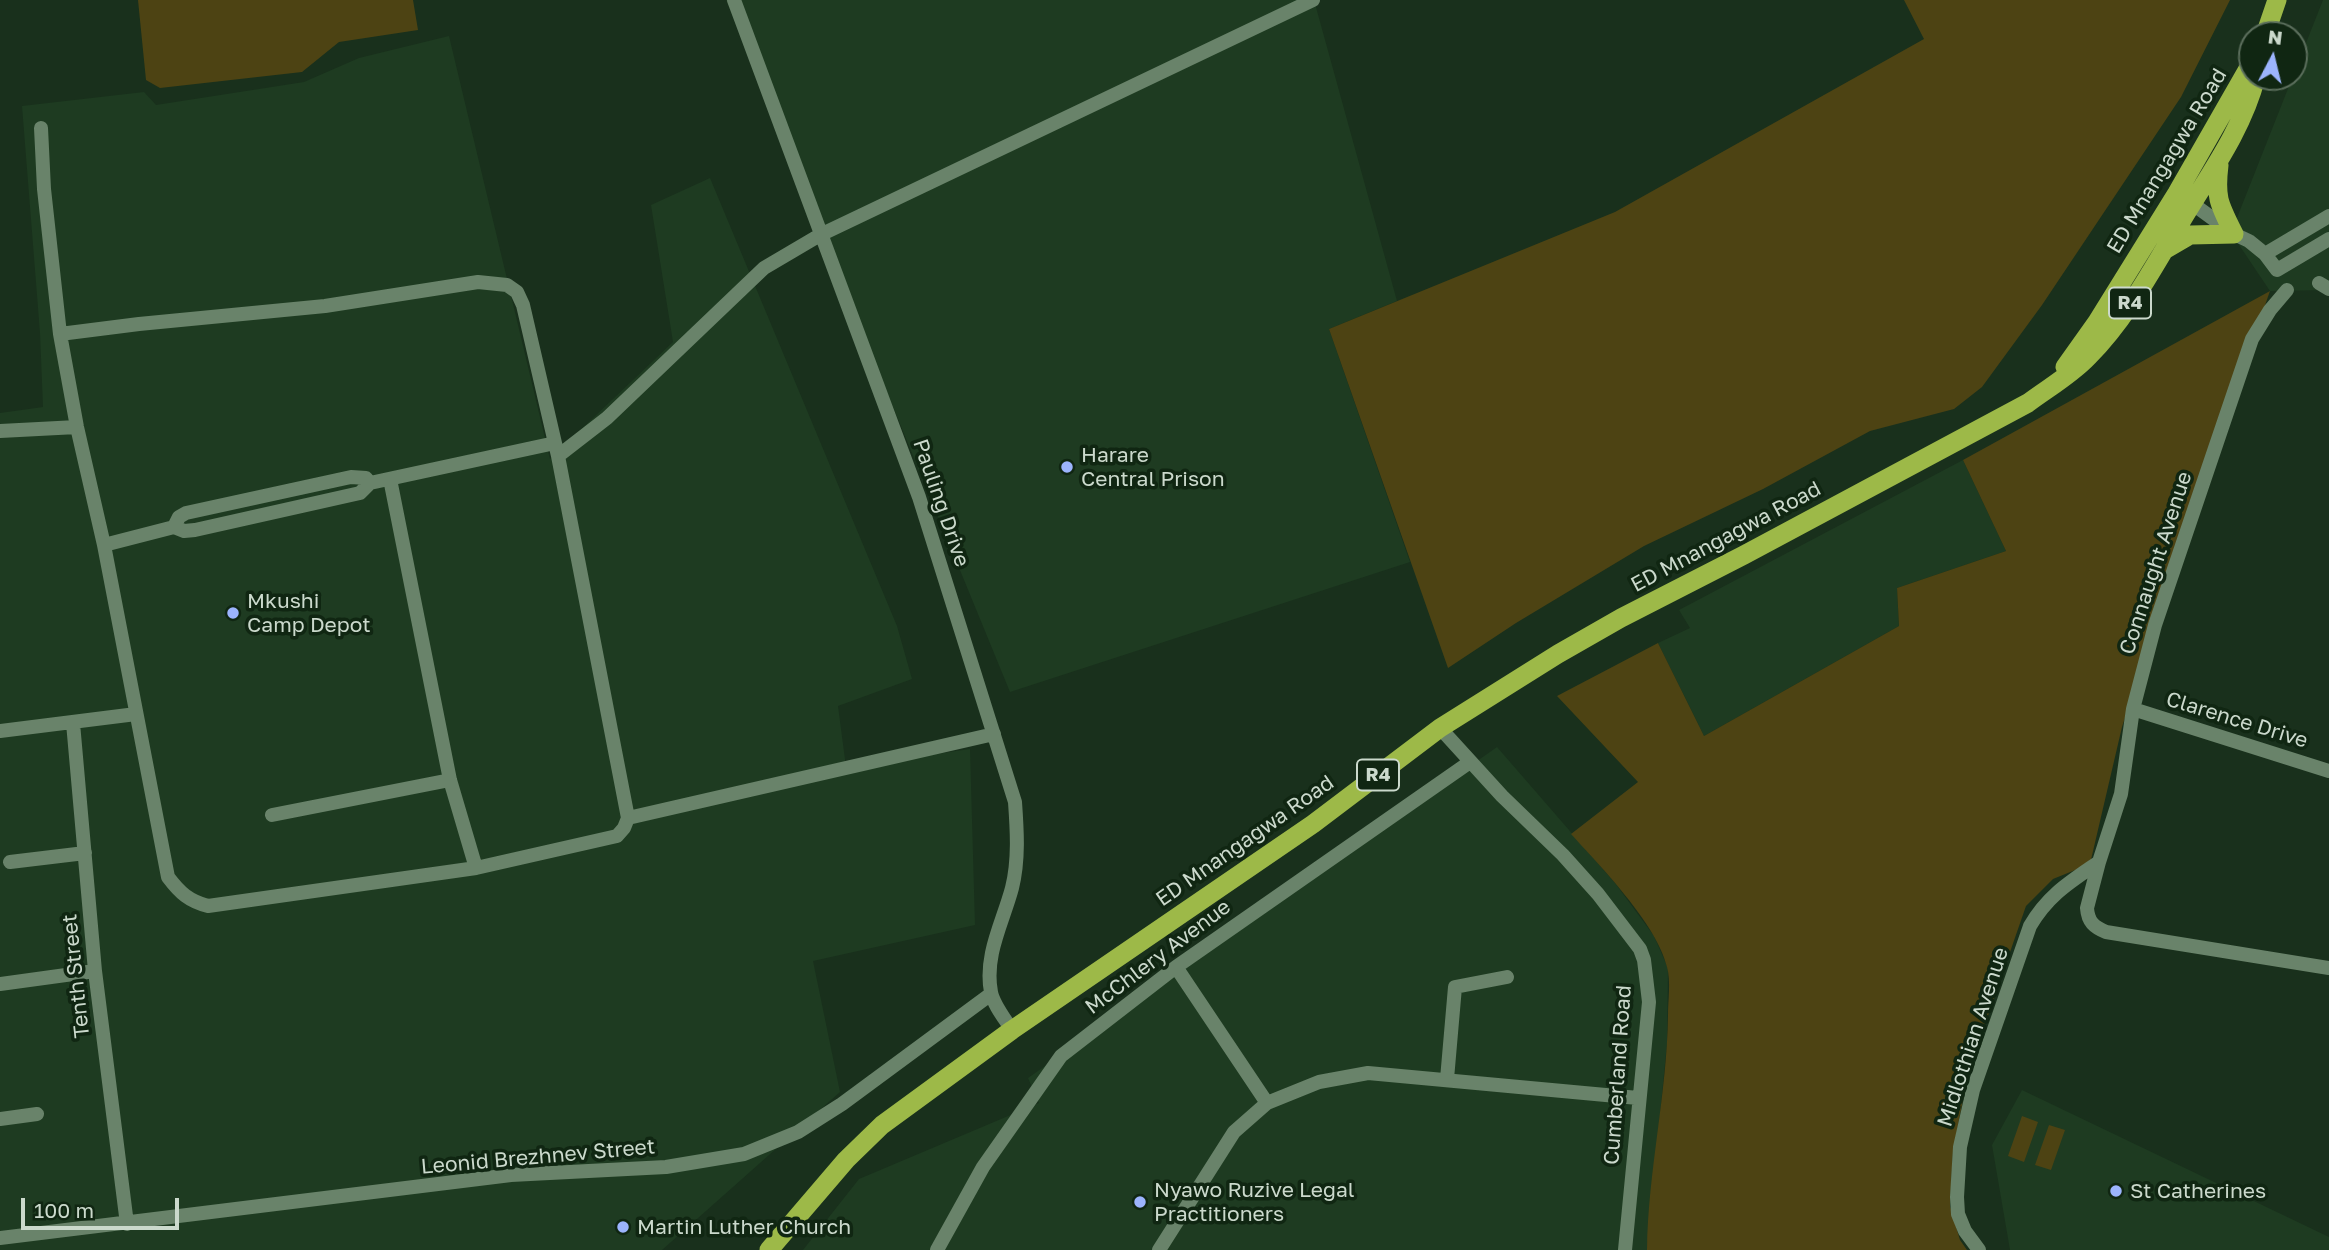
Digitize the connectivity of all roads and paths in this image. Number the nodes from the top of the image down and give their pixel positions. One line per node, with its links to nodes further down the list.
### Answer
1 (734, 0): 12 (street, Pauling Drive)
2 (1313, 0): 12 (street)
3 (2277, 0): 4 (highway)
4 (2270, 21)
5 (2238, 90): 9 (highway, ED Mnangagwa Road / R4)
6 (2251, 91): 8 (highway, ED Mnangagwa Road / R4)
7 (41, 128): 17 (street)
8 (2219, 160): 9 (highway, ED Mnangagwa Road / R4); 11 (highway)
9 (2185, 198): 11 (street); 14 (highway, ED Mnangagwa Road / R4); 18 (highway, ED Mnangagwa Road / R4)
10 (2329, 216): 15 (street)
11 (2234, 234): 14 (highway); 15 (street)
12 (820, 235): 21 (street); 33 (street, Pauling Drive)
13 (2329, 239): 15 (street)
14 (2163, 252): 18 (highway, ED Mnangagwa Road / R4)
15 (2265, 254)
16 (2287, 290): 28 (street, Connaught Avenue)
17 (61, 334): 19 (street); 21 (street)
18 (2049, 387): 31 (highway, ED Mnangagwa Road / R4)
19 (77, 427): 20 (street); 27 (street)
20 (0, 432)
21 (556, 450): 22 (street); 38 (street)
22 (390, 479): 23 (street); 36 (street)
23 (370, 483): 24 (street); 25 (street)
24 (244, 500): 25 (street); 26 (street)
25 (249, 517): 26 (street)
26 (174, 527): 27 (street)
27 (104, 545): 29 (street)
28 (2133, 709): 35 (street, Clarence Drive); 41 (street, Connaught Avenue)
29 (136, 715): 30 (street); 42 (street)
30 (73, 723): 32 (street); 39 (street, Tenth Street)
31 (1440, 728): 34 (street, Cumberland Road); 49 (highway, ED Mnangagwa Road / R4)
32 (0, 731)
33 (994, 734): 38 (street); 48 (street, Pauling Drive)
34 (1470, 762): 43 (street, McChlery Avenue); 51 (street, Cumberland Road)
35 (2329, 771)
36 (450, 780): 37 (street); 42 (street)
37 (272, 815)
38 (628, 818): 42 (street)
39 (85, 853): 40 (street); 45 (street, Tenth Street)
40 (10, 862)
41 (2099, 862): 44 (street, Connaught Avenue); 61 (street, Midlothian Avenue)
42 (476, 868)
43 (1176, 967): 52 (street); 59 (street, McChlery Avenue)
44 (2329, 968)
45 (96, 971): 47 (street); 55 (street, Tenth Street)
46 (1507, 977): 50 (street)
47 (0, 984)
48 (991, 994): 49 (street); 55 (street, Leonid Brezhnev Street)
49 (1012, 1030): 58 (highway, ED Mnangagwa Road / R4)
50 (1447, 1079): 51 (street); 52 (street)
51 (1638, 1098): 60 (street, Cumberland Road)
52 (1267, 1103): 57 (street)
53 (37, 1114): 54 (street)
54 (0, 1119)
55 (127, 1224): 56 (street, Leonid Brezhnev Street)
56 (0, 1238)
57 (1161, 1249)
58 (769, 1250)
59 (937, 1250)
60 (1625, 1250)
61 (1979, 1250)

